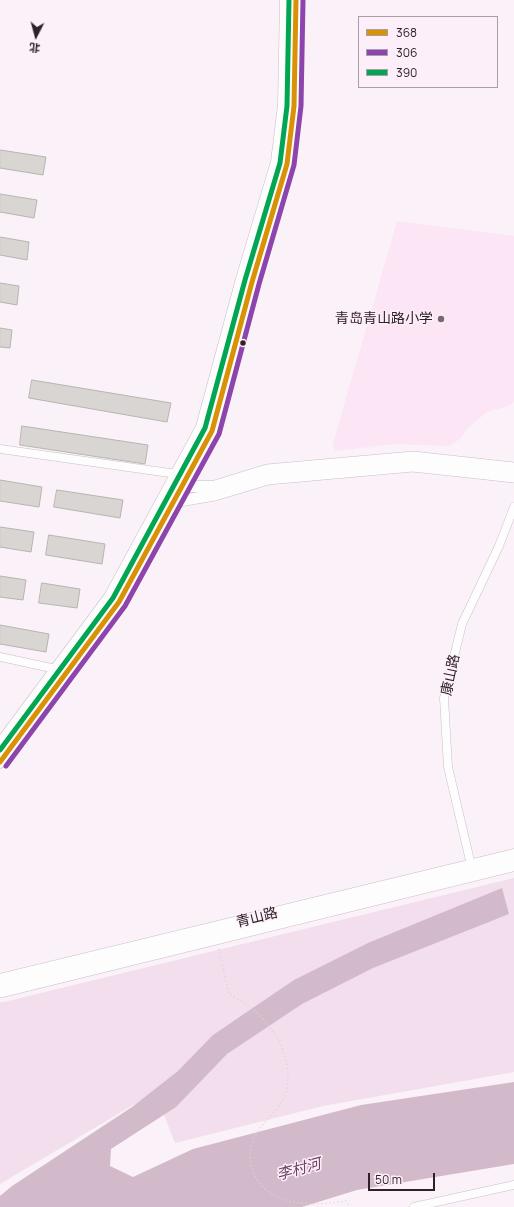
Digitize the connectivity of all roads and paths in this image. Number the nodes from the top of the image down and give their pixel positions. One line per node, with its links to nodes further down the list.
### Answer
1 (286, 0): 5 (main road)
2 (296, 0): 7 (main road)
3 (0, 449): 5 (street)
4 (514, 468): 7 (street)
5 (177, 474): 7 (main road)
6 (514, 477): 8 (street)
7 (176, 486): 8 (main road)
8 (169, 500): 11 (main road); 13 (main road)
9 (514, 507): 16 (street, 康山路)
10 (0, 657): 11 (street)
11 (56, 669): 12 (main road)
12 (0, 745)
13 (0, 762)
14 (514, 855): 16 (main road, 青山路)
15 (514, 865): 16 (main road, 青山路)
16 (472, 870): 17 (main road, 青山路); 18 (main road, 青山路)
17 (217, 938): 19 (main road, 青山路); 21 (path)
18 (0, 980)
19 (0, 991)
20 (514, 1185): 24 (street)
21 (265, 1192)
22 (293, 1206): 23 (path)
23 (350, 1207)
24 (414, 1207)

